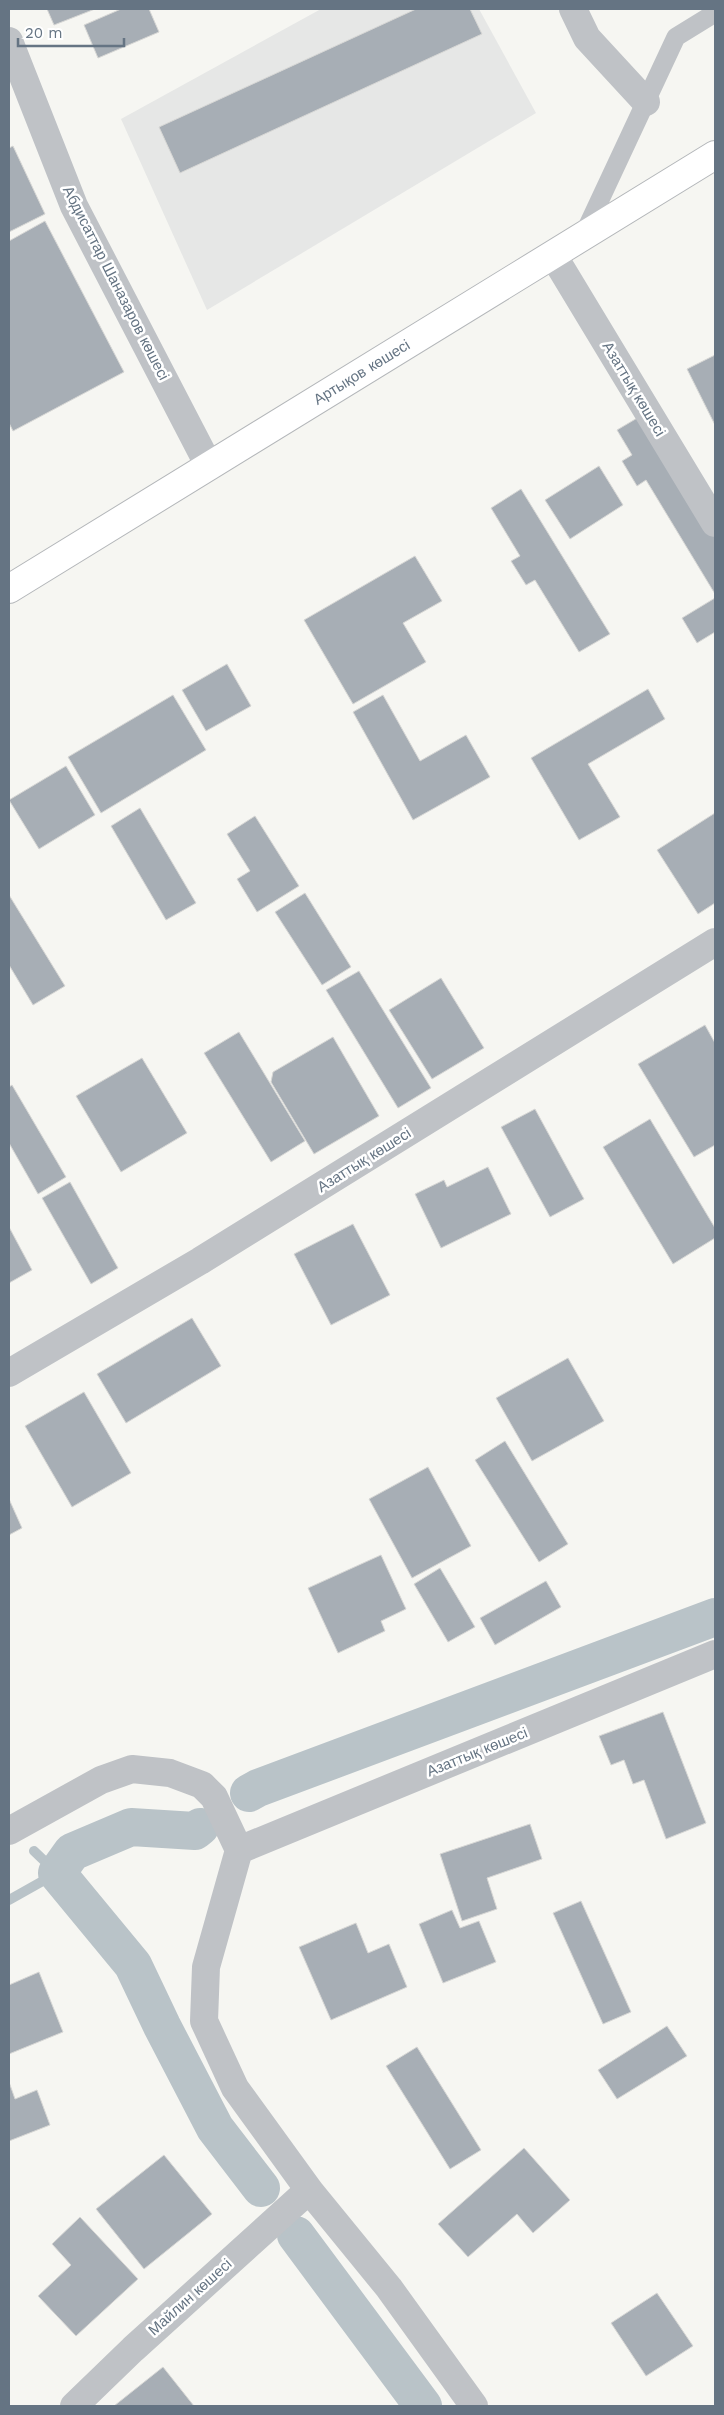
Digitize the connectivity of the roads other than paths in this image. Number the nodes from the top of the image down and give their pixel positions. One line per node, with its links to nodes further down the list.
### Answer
1 (573, 9): 4 (street)
2 (715, 13): 4 (lane)
3 (9, 40): 8 (street, Абдисаттар Шаназаров көшесі)
4 (646, 102): 6 (lane)
5 (715, 155): 6 (highway, Артықов көшесі)
6 (583, 236): 7 (highway, Артықов көшесі)
7 (553, 255): 8 (highway, Артықов көшесі); 9 (street, Азаттық көшесі)
8 (209, 466): 10 (highway, Артықов көшесі)
9 (715, 523)
10 (9, 589)
11 (715, 942): 12 (street, Азаттық көшесі)
12 (9, 1373)
13 (715, 1654): 15 (street, Азаттық көшесі)
14 (9, 1831): 15 (street)
15 (239, 1850): 16 (street)
16 (309, 2190): 17 (street, Майлин көшесі); 18 (street)
17 (74, 2406)
18 (474, 2406)

